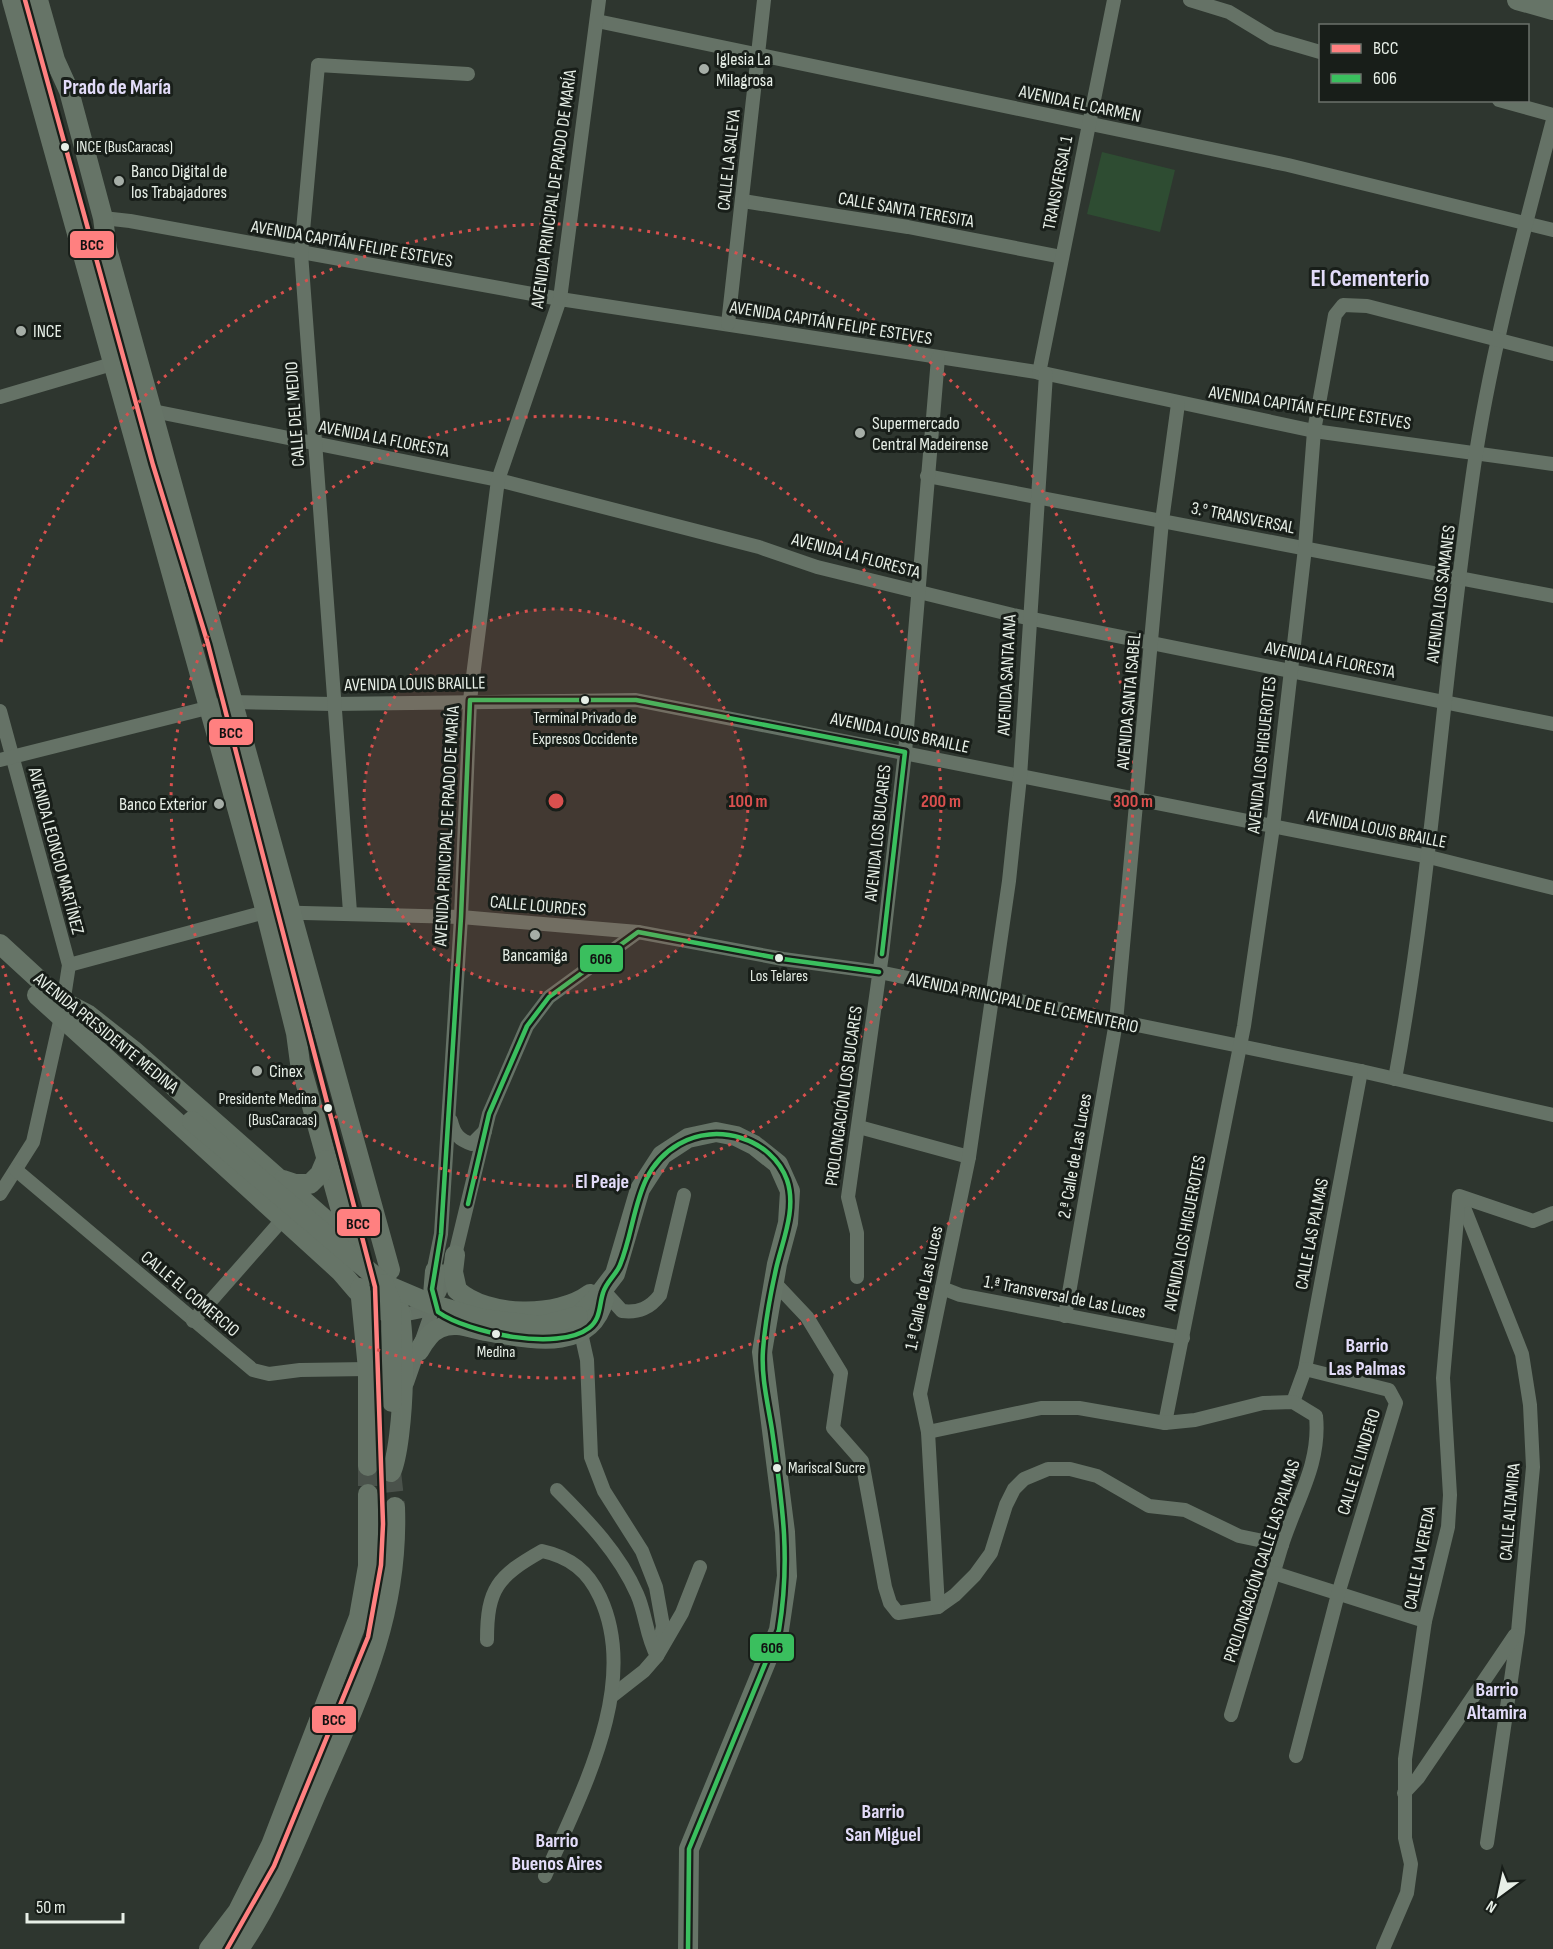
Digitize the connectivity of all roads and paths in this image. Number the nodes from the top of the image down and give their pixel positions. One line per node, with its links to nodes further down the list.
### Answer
1 (12, 0): 27 (main road)
2 (38, 0): 17 (main road)
3 (599, 0): 9 (street, AVENIDA PRINCIPAL DE PRADO DE MARÍA)
4 (764, 0): 11 (street, CALLE LA SALEYA)
5 (1114, 0): 15 (street, TRANSVERSAL 1)
6 (1190, 0): 10 (street)
7 (1517, 0): 8 (main road)
8 (1553, 10)
9 (597, 21): 11 (street, AVENIDA EL CARMEN); 22 (street, AVENIDA PRINCIPAL DE PRADO DE MARÍA)
10 (1319, 52)
11 (759, 54): 15 (street, AVENIDA EL CARMEN); 16 (street, CALLE LA SALEYA)
12 (468, 74): 20 (street, CALLE DEL MEDIO)
13 (1505, 102): 14 (street)
14 (1553, 118): 18 (street, AVENIDA LOS SAMANES)
15 (1087, 124): 18 (street, AVENIDA EL CARMEN); 21 (street, TRANSVERSAL 1)
16 (743, 201): 21 (street, CALLE SANTA TERESITA); 23 (street, CALLE LA SALEYA)
17 (103, 219): 20 (street, AVENIDA CAPITÁN FELIPE ESTEVES); 32 (main road)
18 (1526, 222): 19 (street, AVENIDA EL CARMEN); 24 (street, AVENIDA LOS SAMANES)
19 (1553, 230)
20 (301, 253): 22 (street, AVENIDA CAPITÁN FELIPE ESTEVES); 34 (street, CALLE DEL MEDIO)
21 (1062, 256): 28 (street, TRANSVERSAL 1)
22 (560, 299): 23 (street, AVENIDA CAPITÁN FELIPE ESTEVES); 38 (street, AVENIDA PRINCIPAL DE PRADO DE MARÍA)
23 (728, 324): 26 (street, AVENIDA CAPITÁN FELIPE ESTEVES)
24 (1499, 339): 25 (street, AVENIDA LOS HIGUEROTES); 33 (street, AVENIDA LOS HIGUEROTES); 35 (street, AVENIDA LOS SAMANES)
25 (1553, 354)
26 (938, 357): 28 (street, AVENIDA CAPITÁN FELIPE ESTEVES); 37 (street, AVENIDA LOS BUCARES)
27 (112, 364): 29 (street); 31 (main road)
28 (1043, 373): 30 (street, AVENIDA CAPITÁN FELIPE ESTEVES); 39 (street, AVENIDA SANTA ANA)
29 (0, 397)
30 (1178, 404): 33 (street, AVENIDA CAPITÁN FELIPE ESTEVES); 40 (street, AVENIDA SANTA ISABEL)
31 (126, 410): 32 (street, AVENIDA LA FLORESTA); 52 (main road)
32 (153, 411): 34 (street, AVENIDA LA FLORESTA); 49 (main road)
33 (1314, 431): 35 (street, AVENIDA CAPITÁN FELIPE ESTEVES); 41 (street, AVENIDA LOS HIGUEROTES)
34 (316, 444): 38 (street, AVENIDA LA FLORESTA); 51 (street, CALLE DEL MEDIO)
35 (1476, 452): 36 (street, AVENIDA CAPITÁN FELIPE ESTEVES); 42 (street, AVENIDA LOS SAMANES)
36 (1553, 464)
37 (927, 476): 39 (street, 3.° TRANSVERSAL); 43 (street, AVENIDA LOS BUCARES)
38 (498, 480): 43 (street, AVENIDA LA FLORESTA); 48 (street, AVENIDA PRINCIPAL DE PRADO DE MARÍA)
39 (1037, 498): 40 (street, 3.° TRANSVERSAL); 45 (street, AVENIDA SANTA ANA)
40 (1162, 521): 41 (street, 3.° TRANSVERSAL); 46 (street, AVENIDA SANTA ISABEL)
41 (1305, 548): 42 (street, 3.° TRANSVERSAL); 47 (street, AVENIDA LOS HIGUEROTES)
42 (1460, 579): 44 (street, 3.° TRANSVERSAL); 50 (street, AVENIDA LOS SAMANES)
43 (919, 592): 45 (street, AVENIDA LA FLORESTA); 55 (street, AVENIDA LOS BUCARES)
44 (1553, 597)
45 (1029, 619): 46 (street, AVENIDA LA FLORESTA); 57 (street, AVENIDA SANTA ANA)
46 (1152, 645): 47 (street, AVENIDA LA FLORESTA); 58 (street, AVENIDA SANTA ISABEL)
47 (1290, 669): 50 (street, AVENIDA LA FLORESTA); 59 (street, AVENIDA LOS HIGUEROTES)
48 (470, 700): 51 (street, AVENIDA LOUIS BRAILLE); 55 (street, AVENIDA LOUIS BRAILLE); 65 (street, AVENIDA PRINCIPAL DE PRADO DE MARÍA)
49 (231, 702): 51 (street, AVENIDA LOUIS BRAILLE); 52 (street, AVENIDA LOUIS BRAILLE); 63 (main road)
50 (1447, 702): 54 (street, AVENIDA LA FLORESTA); 60 (street, AVENIDA LOS SAMANES)
51 (333, 704): 64 (street, CALLE DEL MEDIO)
52 (209, 707): 56 (street); 62 (main road)
53 (0, 711): 56 (street, AVENIDA LEONCIO MARTÍNEZ)
54 (1553, 724)
55 (905, 752): 57 (street, AVENIDA LOUIS BRAILLE); 68 (street, AVENIDA LOS BUCARES)
56 (6, 758): 69 (street, AVENIDA LEONCIO MARTÍNEZ)
57 (1020, 777): 58 (street, AVENIDA LOUIS BRAILLE); 72 (street, AVENIDA SANTA ANA)
58 (1138, 798): 59 (street, AVENIDA LOUIS BRAILLE); 74 (street, AVENIDA SANTA ISABEL)
59 (1273, 827): 60 (street, AVENIDA LOUIS BRAILLE); 77 (street, AVENIDA LOS HIGUEROTES)
60 (1429, 857): 61 (street, AVENIDA LOUIS BRAILLE); 79 (street, AVENIDA LOS SAMANES)
61 (1553, 888)
62 (265, 912): 63 (street, CALLE LOURDES); 69 (street); 85 (main road)
63 (291, 912): 64 (street, CALLE LOURDES); 97 (main road)
64 (350, 912): 65 (street, CALLE LOURDES)
65 (461, 917): 66 (street, CALLE LOURDES); 80 (street, AVENIDA PRINCIPAL DE PRADO DE MARÍA)
66 (638, 932): 71 (street, AVENIDA PRINCIPAL DE EL CEMENTERIO); 83 (street)
67 (0, 944): 75 (main road, AVENIDA PRESIDENTE MEDINA)
68 (882, 954): 71 (street, PROLONGACIÓN LOS BUCARES)
69 (69, 965): 75 (street, AVENIDA LEONCIO MARTÍNEZ)
70 (6, 967): 75 (main road)
71 (879, 972): 73 (street, AVENIDA PRINCIPAL DE EL CEMENTERIO); 82 (street, PROLONGACIÓN LOS BUCARES)
72 (994, 977): 73 (street, 1.ª Calle de Las Luces)
73 (992, 996): 76 (street, AVENIDA PRINCIPAL DE EL CEMENTERIO); 84 (street, 1.ª Calle de Las Luces)
74 (1119, 1002): 76 (street, 2.ª Calle de Las Luces)
75 (61, 1009): 86 (street, AVENIDA LEONCIO MARTÍNEZ); 87 (main road, AVENIDA PRESIDENTE MEDINA); 92 (main road, AVENIDA PRESIDENTE MEDINA); 97 (main road, bridge)
76 (1116, 1022): 77 (street, AVENIDA PRINCIPAL DE EL CEMENTERIO); 103 (street, 2.ª Calle de Las Luces)
77 (1240, 1048): 78 (street, AVENIDA PRINCIPAL DE EL CEMENTERIO); 107 (street, AVENIDA LOS HIGUEROTES)
78 (1361, 1071): 79 (street, AVENIDA PRINCIPAL DE EL CEMENTERIO); 110 (street, CALLE LAS PALMAS)
79 (1395, 1079): 81 (street, AVENIDA PRINCIPAL DE EL CEMENTERIO)
80 (449, 1113): 83 (street); 95 (street, AVENIDA PRINCIPAL DE PRADO DE MARÍA)
81 (1553, 1115)
82 (859, 1127): 84 (street); 96 (street, PROLONGACIÓN LOS BUCARES)
83 (486, 1129): 93 (street)
84 (969, 1157): 99 (street, 1.ª Calle de Las Luces)
85 (326, 1160): 87 (main road); 94 (main road)
86 (16, 1170): 88 (street, AVENIDA LEONCIO MARTÍNEZ); 105 (street, CALLE EL COMERCIO)
87 (280, 1179): 94 (main road, AVENIDA PRESIDENTE MEDINA)
88 (0, 1194)
89 (684, 1195): 100 (street)
90 (1459, 1196): 91 (street); 126 (street, CALLE LA VEREDA); 127 (street, CALLE ALTAMIRA)
91 (1553, 1213)
92 (282, 1220): 94 (main road, AVENIDA PRESIDENTE MEDINA); 105 (street)
93 (455, 1256): 100 (main road); 101 (street)
94 (356, 1270): 97 (main road, AVENIDA PRESIDENTE MEDINA); 102 (main road); 109 (main road)
95 (435, 1271): 101 (main road)
96 (857, 1278)
97 (390, 1282): 102 (main road); 106 (main road, bridge); 112 (main road, bridge)
98 (774, 1282): 100 (main road); 125 (street); 138 (main road)
99 (942, 1288): 103 (street, 1.ª Transversal de Las Luces); 115 (street, 1.ª Calle de Las Luces)
100 (603, 1290): 106 (main road)
101 (433, 1296): 102 (street)
102 (402, 1315): 112 (main road)
103 (1065, 1316): 107 (street, 1.ª Transversal de Las Luces)
104 (430, 1317): 108 (street)
105 (193, 1321): 109 (street, CALLE EL COMERCIO)
106 (579, 1325): 108 (main road); 129 (street)
107 (1183, 1338): 114 (street, AVENIDA LOS HIGUEROTES)
108 (418, 1352): 112 (street)
109 (368, 1369): 113 (main road)
110 (1305, 1369): 111 (street, CALLE LAS PALMAS); 124 (street, CALLE EL LINDERO)
111 (1293, 1402): 114 (street); 121 (street, PROLONGACIÓN CALLE LAS PALMAS)
112 (397, 1404): 113 (main road); 117 (main road)
113 (367, 1410): 116 (main road)
114 (1165, 1423): 115 (street)
115 (927, 1432): 125 (street, 1.ª Calle de Las Luces)
116 (368, 1466)
117 (391, 1472)
118 (557, 1490): 129 (street)
119 (368, 1494): 136 (main road)
120 (395, 1507): 137 (main road)
121 (1282, 1545): 123 (street, PROLONGACIÓN CALLE LAS PALMAS); 125 (street)
122 (700, 1567): 129 (street)
123 (1274, 1573): 124 (street); 131 (street, PROLONGACIÓN CALLE LAS PALMAS)
124 (1338, 1594): 126 (street); 132 (street, CALLE EL LINDERO)
125 (938, 1607)
126 (1425, 1621): 133 (street, CALLE LA VEREDA)
127 (1518, 1632): 133 (street); 134 (street, CALLE ALTAMIRA)
128 (487, 1640): 130 (street)
129 (657, 1656): 130 (street)
130 (612, 1696): 135 (street)
131 (1231, 1715)
132 (1296, 1756)
133 (1404, 1793): 139 (street, CALLE LA VEREDA)
134 (1487, 1843)
135 (546, 1876)
136 (208, 1949)
137 (239, 1949)
138 (688, 1949)
139 (1383, 1949)

